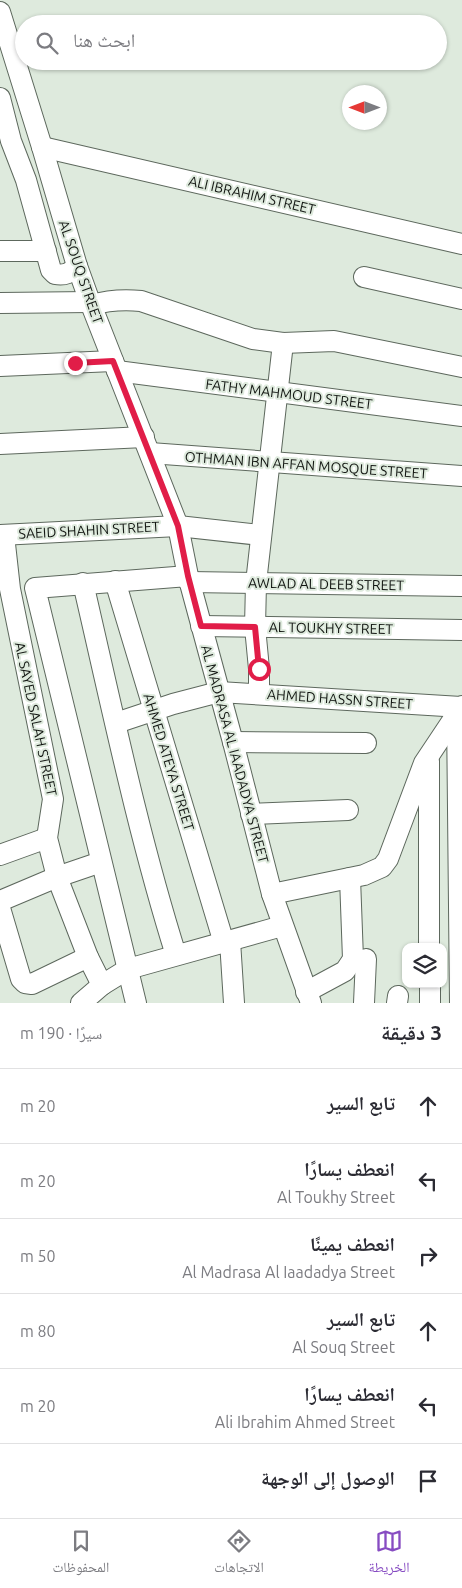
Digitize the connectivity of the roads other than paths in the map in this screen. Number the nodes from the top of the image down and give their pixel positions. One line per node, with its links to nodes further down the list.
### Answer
1 (0, 12): 2 (street, AL SOUQ STREET)
2 (15, 60)
3 (18, 70): 5 (street, AL SOUQ STREET)
4 (0, 98): 8 (street)
5 (42, 147): 6 (street, ALI IBRAHIM STREET); 9 (street, AL SOUQ STREET)
6 (462, 244)
7 (0, 251): 8 (street)
8 (46, 251): 9 (street)
9 (77, 266): 13 (street, AL SOUQ STREET)
10 (364, 277): 11 (street)
11 (462, 299)
12 (0, 303): 13 (street)
13 (90, 304): 14 (street); 16 (street, AL SOUQ STREET)
14 (283, 343): 17 (street); 18 (street)
15 (0, 366): 16 (street, FATHY MAHMOUD STREET)
16 (115, 366): 18 (street, FATHY MAHMOUD STREET); 21 (street, AL SOUQ STREET)
17 (462, 367)
18 (277, 392): 19 (street, FATHY MAHMOUD STREET); 22 (street)
19 (462, 416)
20 (0, 444): 21 (street, OTHMAN IBN AFFAN MOSQUE STREET)
21 (147, 445): 22 (street, OTHMAN IBN AFFAN MOSQUE STREET); 24 (street, AL SOUQ STREET)
22 (269, 462): 23 (street, OTHMAN IBN AFFAN MOSQUE STREET); 26 (street)
23 (462, 476)
24 (178, 526): 25 (street, SAEID SHAHIN STREET); 26 (street, SAEID SHAHIN STREET); 27 (street, AL MADRASA AL IAADADYA STREET)
25 (2, 535): 33 (street, AL SAYED SALAH STREET)
26 (260, 535): 30 (street)
27 (188, 579): 28 (street, AWLAD AL DEEB STREET); 30 (street, AWLAD AL DEEB STREET); 34 (street, AL MADRASA AL IAADADYA STREET)
28 (115, 581): 29 (street, AWLAD AL DEEB STREET); 40 (street, AHMED ATEYA STREET)
29 (83, 583): 32 (street, AWLAD AL DEEB STREET); 41 (street)
30 (256, 583): 31 (street, AWLAD AL DEEB STREET); 35 (street)
31 (462, 586)
32 (35, 588): 33 (street, AWLAD AL DEEB STREET); 49 (street)
33 (5, 590): 47 (street, AL SAYED SALAH STREET)
34 (201, 626): 35 (street, AL TOUKHY STREET); 37 (street, AL MADRASA AL IAADADYA STREET)
35 (255, 627): 36 (street, AL TOUKHY STREET); 38 (street)
36 (462, 630)
37 (219, 692): 38 (street, AHMED HASSN STREET); 40 (street, AHMED HASSN STREET); 42 (street, AL MADRASA AL IAADADYA STREET)
38 (259, 694): 39 (street, AHMED HASSN STREET)
39 (460, 708): 44 (street); 70 (street)
40 (154, 710): 41 (street, AHMED HASSN STREET); 56 (street, AHMED ATEYA STREET)
41 (116, 723): 58 (street)
42 (233, 742): 43 (street); 46 (street, AL MADRASA AL IAADADYA STREET)
43 (366, 743)
44 (429, 755): 51 (street); 57 (street)
45 (348, 810): 46 (street)
46 (251, 814): 52 (street, AL MADRASA AL IAADADYA STREET)
47 (47, 838): 48 (street); 50 (street, AL SAYED SALAH STREET)
48 (0, 855)
49 (101, 862): 50 (street); 61 (street)
50 (57, 877): 53 (street); 59 (street, AL SAYED SALAH STREET)
51 (350, 878): 52 (street); 64 (street)
52 (272, 894): 55 (street, AL MADRASA AL IAADADYA STREET)
53 (0, 901)
54 (0, 908): 59 (street)
55 (282, 926): 56 (street); 64 (street, AL MADRASA AL IAADADYA STREET)
56 (227, 942): 58 (street); 67 (street, AHMED ATEYA STREET)
57 (429, 943)
58 (176, 956): 61 (street)
59 (88, 957): 62 (street, AL SAYED SALAH STREET)
60 (366, 958): 68 (street)
61 (128, 969): 62 (street); 66 (street)
62 (102, 985): 65 (street)
63 (430, 988): 69 (street)
64 (308, 998)
65 (81, 1003)
66 (136, 1003)
67 (234, 1003)
68 (364, 1003)
69 (430, 1003)
70 (460, 1003)

